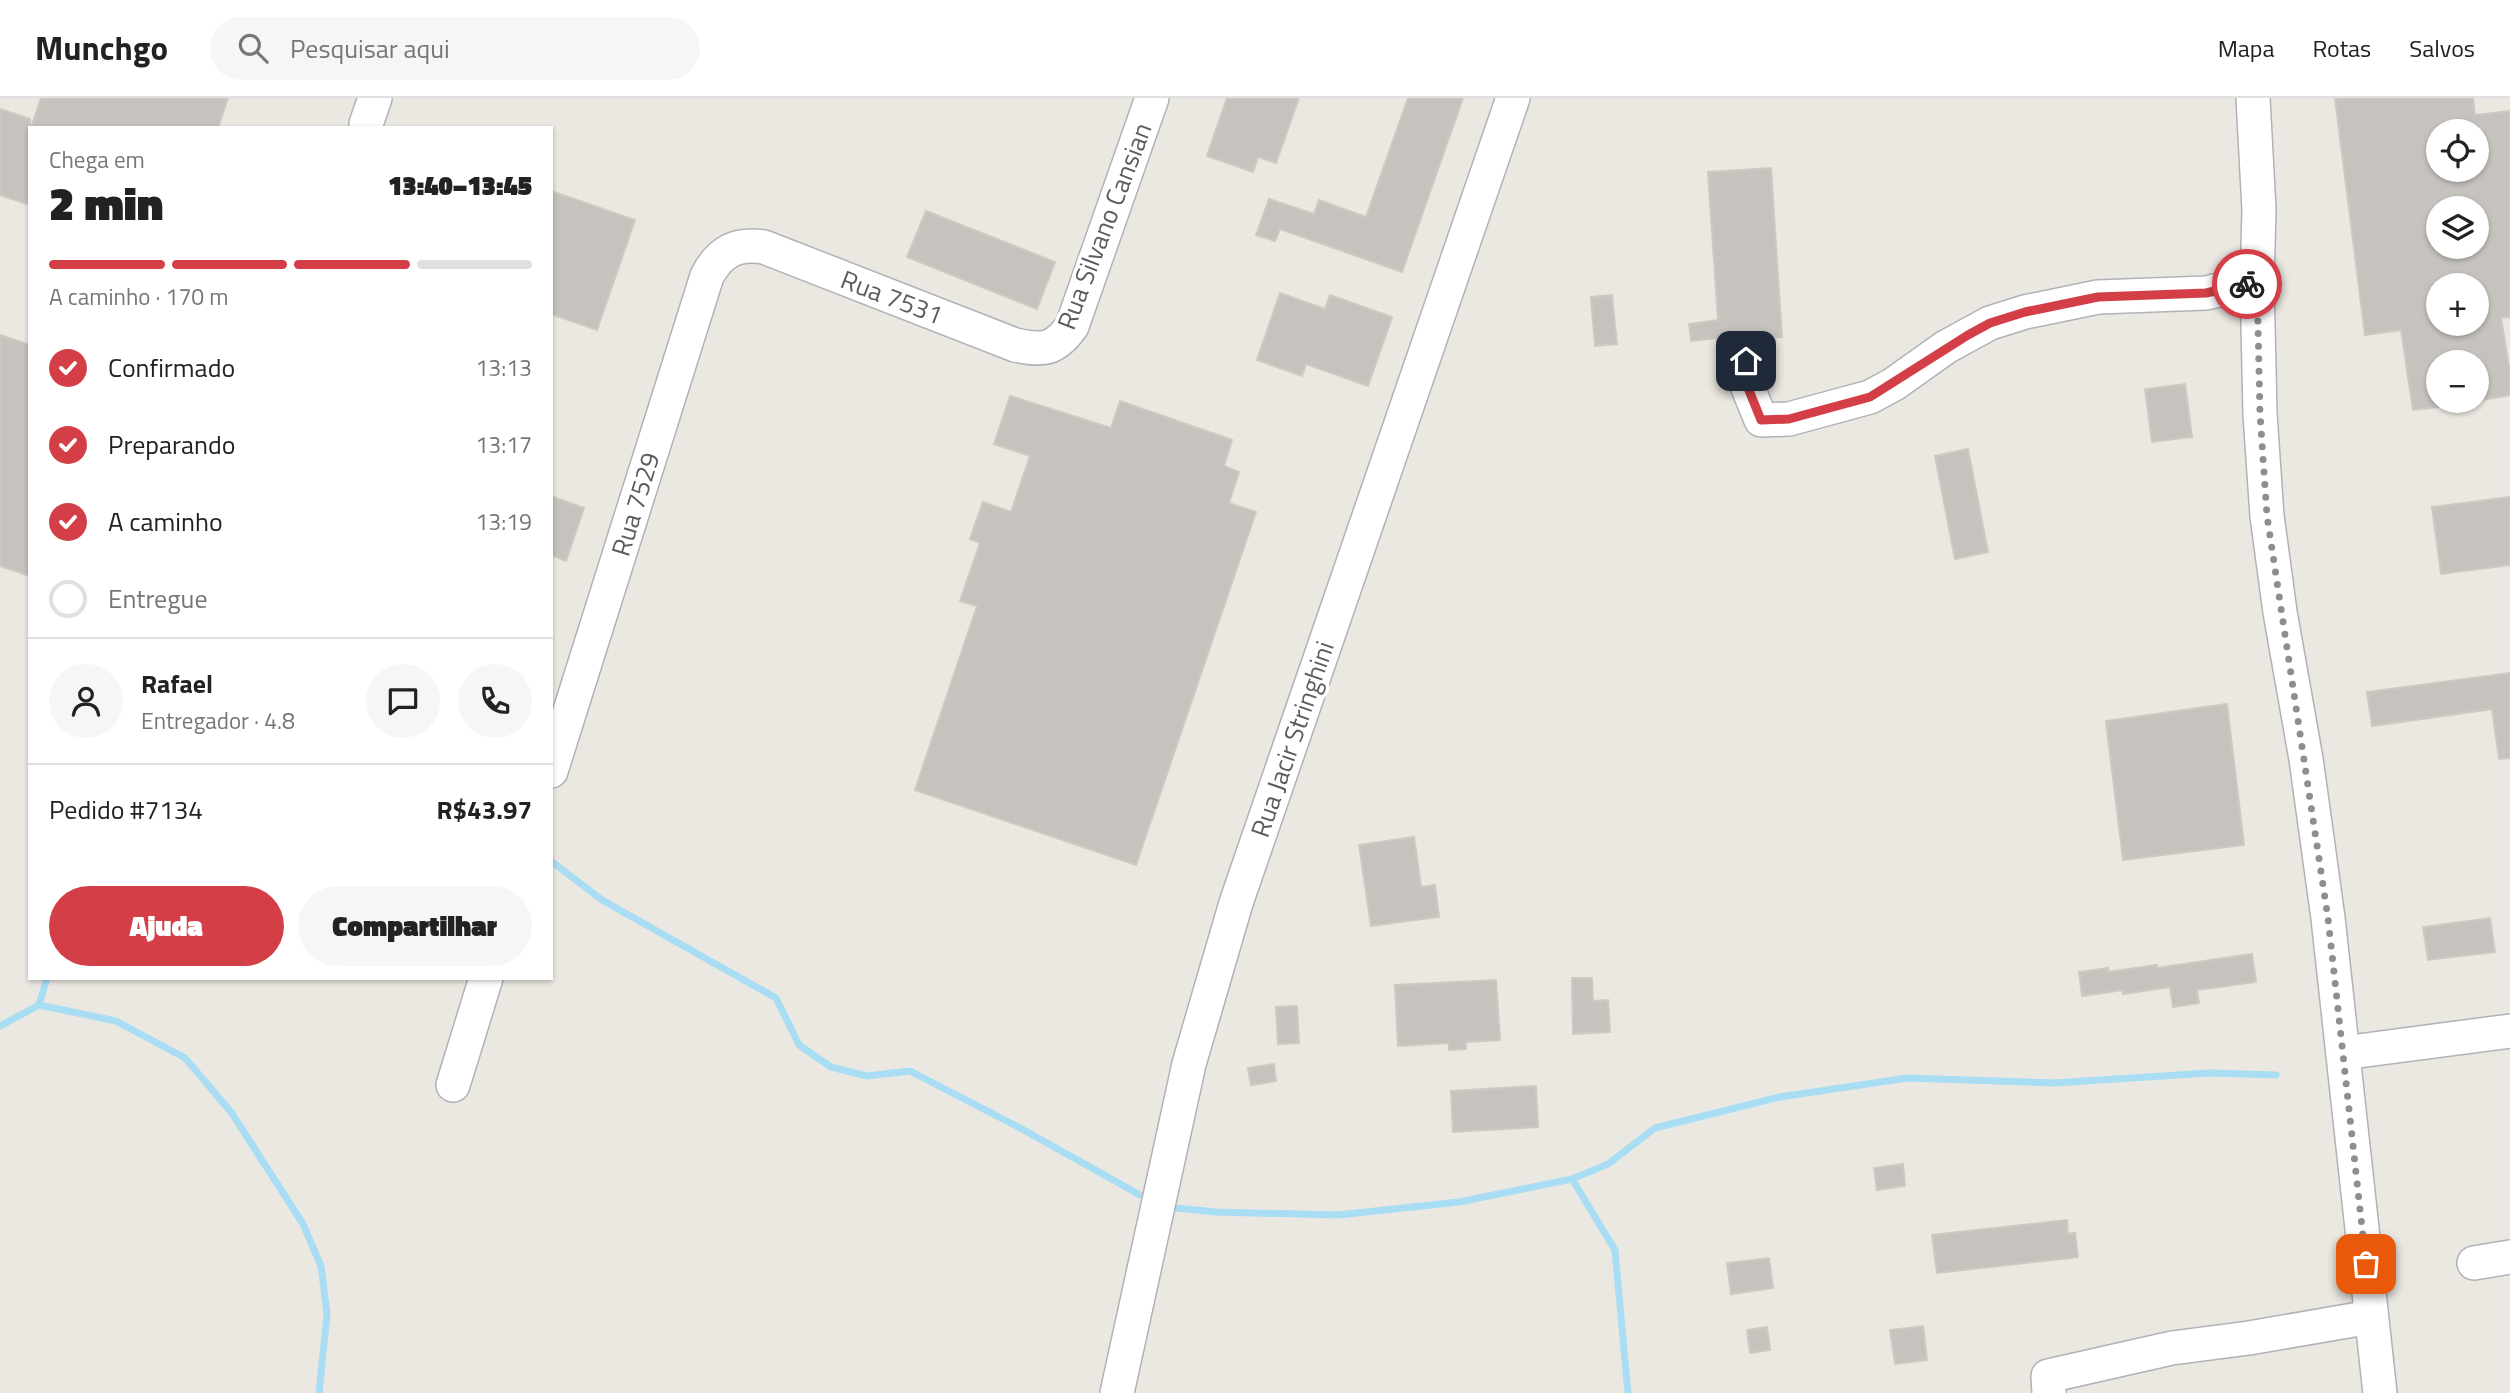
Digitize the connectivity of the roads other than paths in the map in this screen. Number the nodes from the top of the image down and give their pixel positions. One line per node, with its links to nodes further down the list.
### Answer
1 (1152, 98): 6 (street, Rua Silvano Cansian)
2 (1513, 98): 16 (street, Rua Jacir Stringhini)
3 (2253, 98): 5 (street)
4 (734, 248): 6 (street, Rua 7531); 8 (street, Rua 7529)
5 (2257, 281): 7 (street); 11 (street)
6 (1049, 347)
7 (1746, 361)
8 (553, 765)
9 (485, 980): 12 (street)
10 (2510, 1031): 11 (street)
11 (2343, 1053): 15 (street)
12 (453, 1085)
13 (2510, 1257): 14 (street)
14 (2474, 1263)
15 (2371, 1317): 17 (street); 18 (street)
16 (1117, 1393)
17 (2049, 1393)
18 (2380, 1393)

